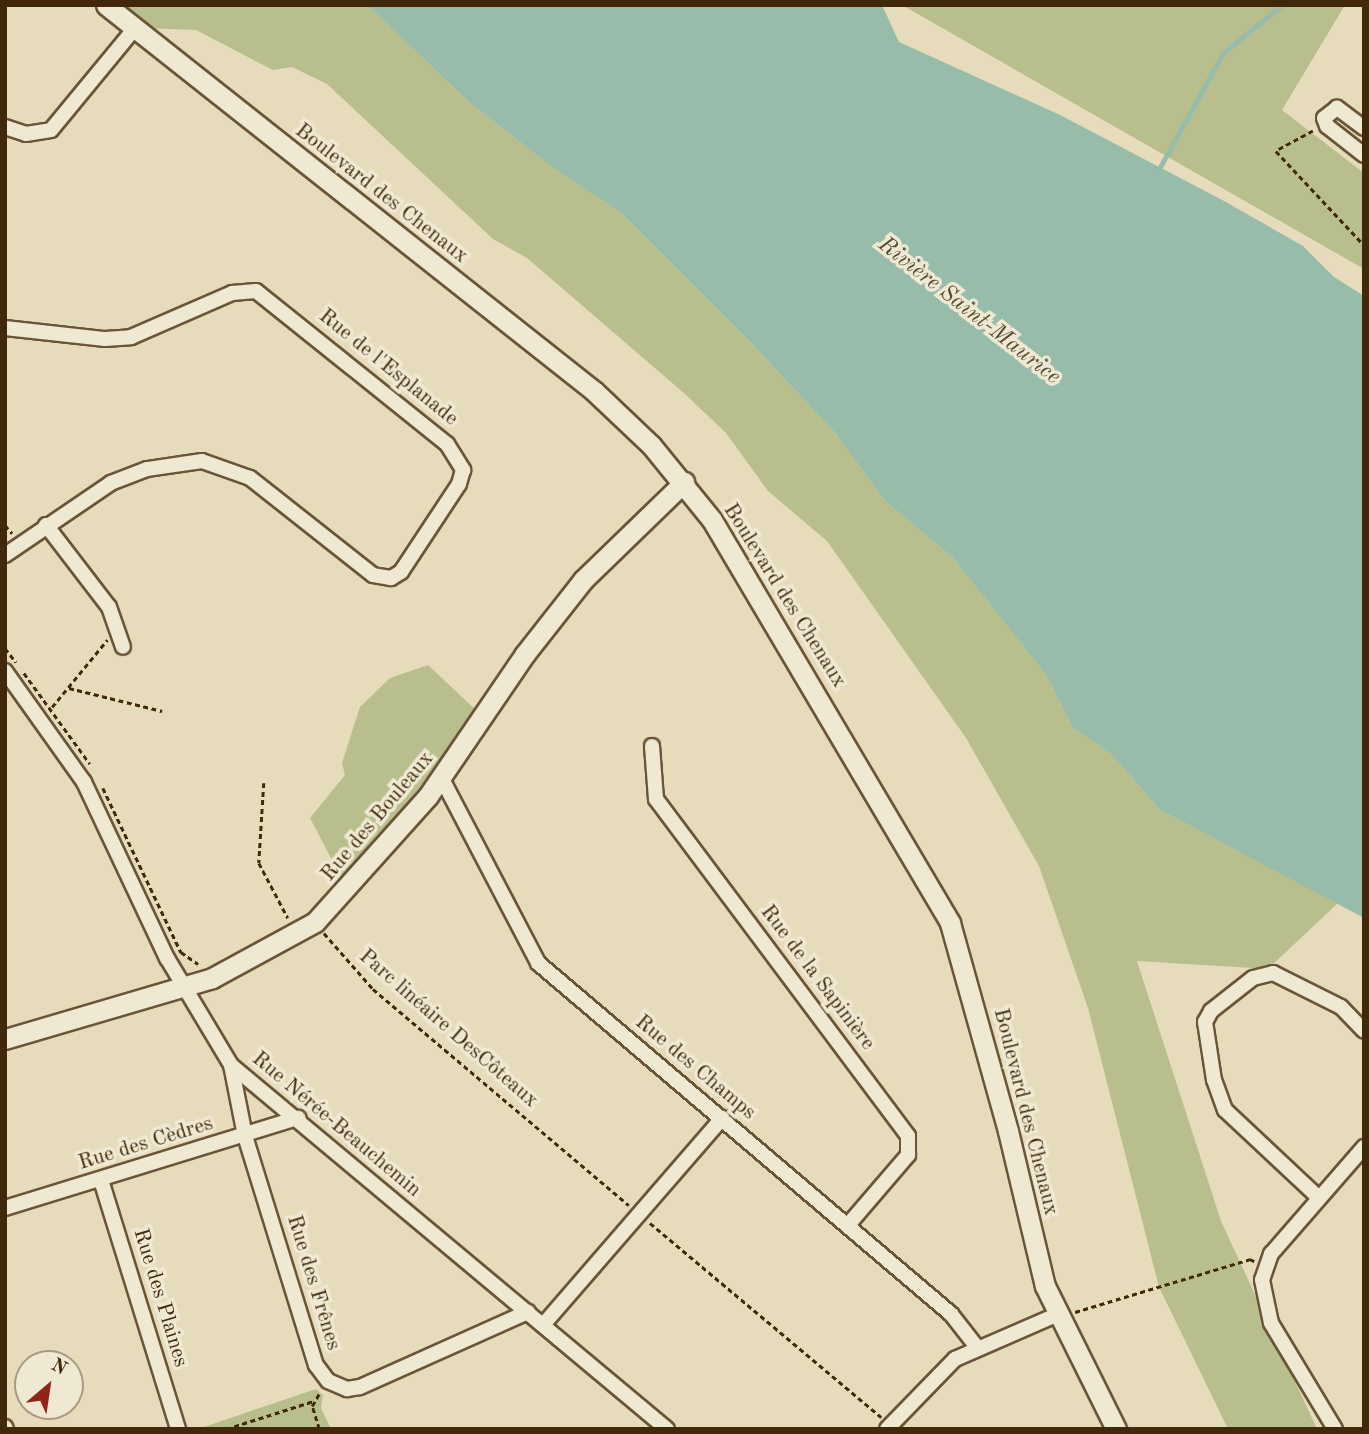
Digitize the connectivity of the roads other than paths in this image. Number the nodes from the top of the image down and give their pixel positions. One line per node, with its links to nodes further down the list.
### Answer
1 (106, 5): 2 (street, Boulevard des Chenaux)
2 (135, 28): 3 (street); 7 (street, Boulevard des Chenaux)
3 (5, 127)
4 (1364, 128): 5 (street)
5 (1364, 155)
6 (5, 328): 8 (street, Rue de l'Esplanade)
7 (684, 482): 13 (street, Rue des Bouleaux); 27 (street, Boulevard des Chenaux)
8 (46, 525): 9 (street, Rue de l'Esplanade); 10 (street)
9 (5, 555)
10 (123, 647)
11 (5, 671): 14 (street, Rue Nérée-Beauchemin)
12 (652, 746): 25 (street, Rue de la Sapinière)
13 (442, 779): 14 (street, Rue des Bouleaux); 19 (street, Rue des Champs)
14 (185, 985): 16 (street, Rue des Bouleaux); 17 (street, Rue Nérée-Beauchemin)
15 (1364, 1031): 23 (street)
16 (5, 1039)
17 (231, 1065): 18 (street, Rue Nérée-Beauchemin); 20 (street, Rue des Frênes)
18 (298, 1118): 20 (street, Rue des Cèdres); 26 (street, Rue Nérée-Beauchemin)
19 (722, 1118): 25 (street, Rue des Champs); 28 (street)
20 (245, 1136): 22 (street, Rue des Cèdres); 26 (street, Rue des Frênes)
21 (1364, 1147): 23 (street)
22 (101, 1180): 24 (street, Rue des Cèdres); 31 (street, Rue des Plaines)
23 (1318, 1197): 34 (street)
24 (5, 1208)
25 (848, 1225): 29 (street, Rue des Champs)
26 (528, 1312): 28 (street, Rue Nérée-Beauchemin)
27 (1056, 1315): 29 (street); 33 (street, Boulevard des Chenaux)
28 (542, 1325): 32 (street, Rue Nérée-Beauchemin)
29 (976, 1346): 30 (street)
30 (888, 1427)
31 (178, 1429)
32 (667, 1429)
33 (1116, 1429)
34 (1335, 1429)

